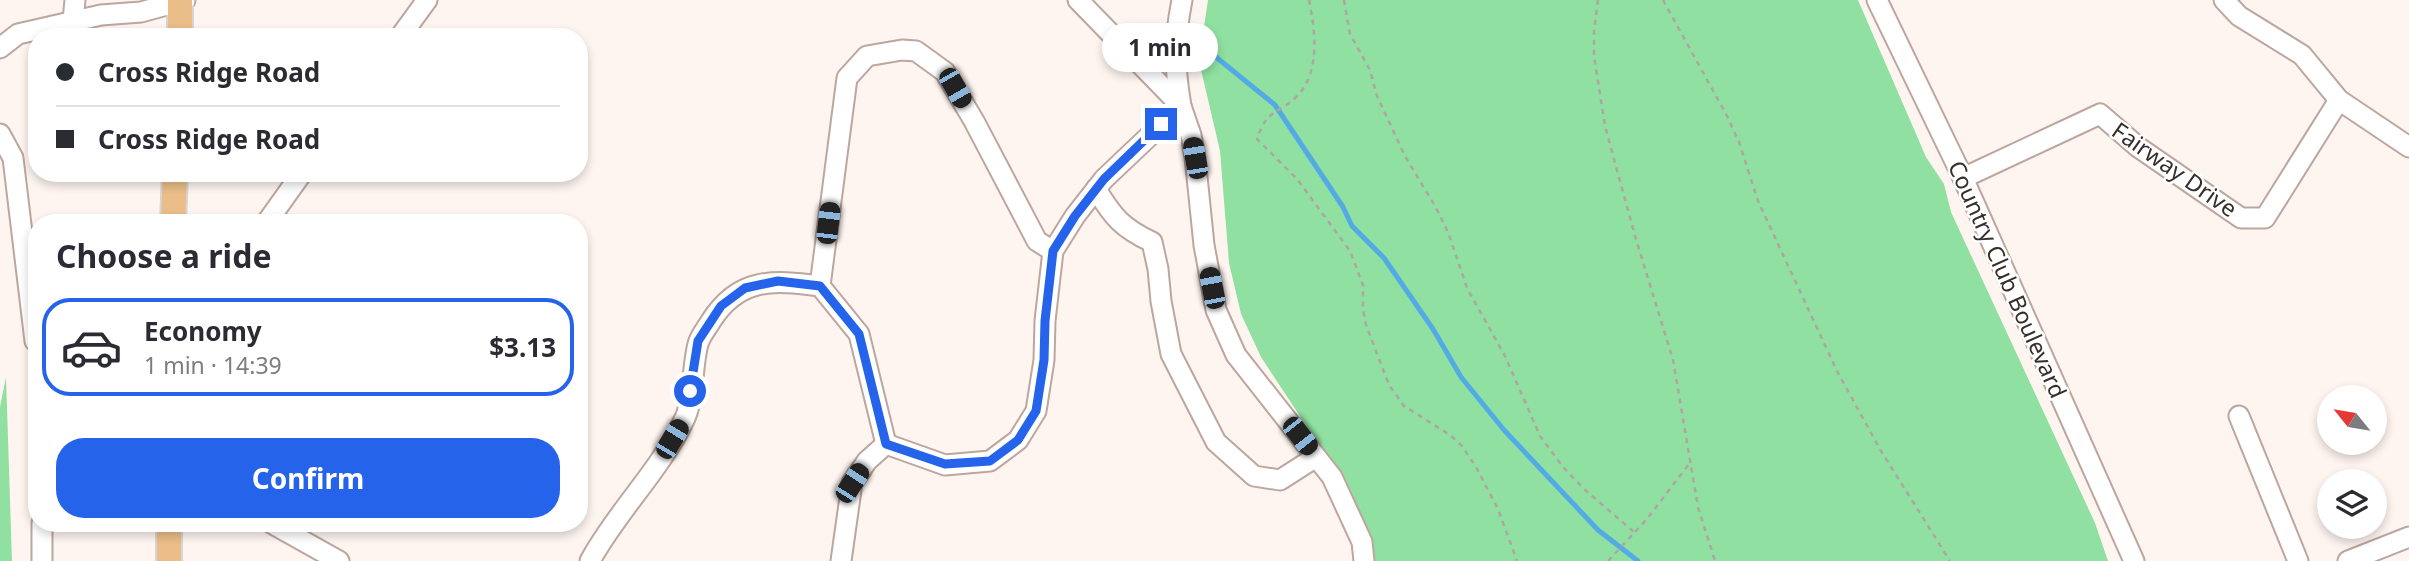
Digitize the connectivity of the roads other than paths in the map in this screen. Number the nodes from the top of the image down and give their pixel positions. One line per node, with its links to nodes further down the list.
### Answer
1 (75, 0): 8 (street)
2 (182, 0): 8 (street); 10 (main road)
3 (427, 0): 11 (street)
4 (1078, 0): 15 (street)
5 (1182, 0): 15 (street)
6 (1877, 0): 18 (street, Country Club Boulevard)
7 (2224, 0): 14 (street)
8 (73, 21): 9 (street)
9 (43, 28)
10 (180, 28)
11 (407, 28)
12 (28, 32): 13 (street)
13 (0, 48)
14 (2339, 100): 17 (street); 18 (street, Fairway Drive)
15 (1181, 106): 21 (street); 29 (street)
16 (0, 134): 25 (street)
17 (2409, 147)
18 (1964, 178): 40 (street, Country Club Boulevard)
19 (175, 182): 22 (main road)
20 (296, 182): 23 (street)
21 (1096, 189): 24 (street); 29 (street)
22 (173, 214)
23 (273, 214)
24 (1053, 251): 26 (street); 28 (street)
25 (28, 283)
26 (820, 286): 28 (street); 37 (street)
27 (2239, 416): 41 (street)
28 (886, 444): 38 (street)
29 (1316, 457): 39 (street)
30 (42, 532): 34 (street)
31 (169, 532): 35 (main road)
32 (287, 532): 36 (street)
33 (2409, 537): 42 (street)
34 (42, 561)
35 (169, 561)
36 (339, 561)
37 (590, 561)
38 (841, 561)
39 (1364, 561)
40 (2134, 561)
41 (2298, 561)
42 (2348, 561)

